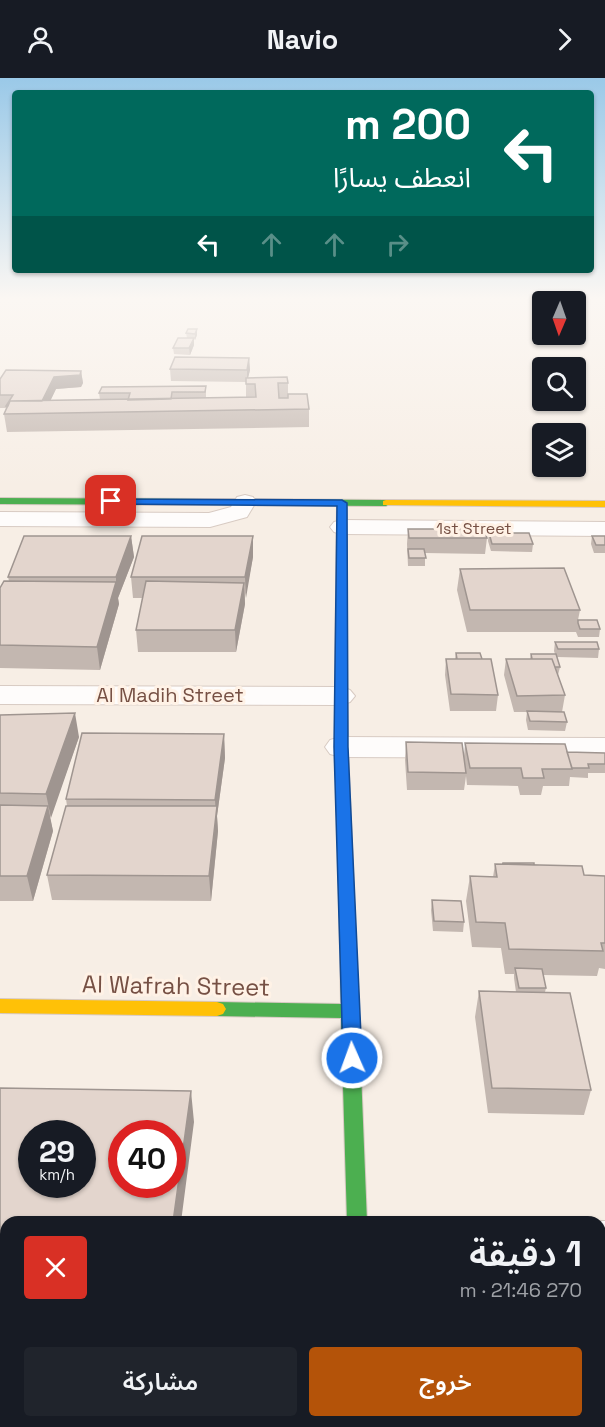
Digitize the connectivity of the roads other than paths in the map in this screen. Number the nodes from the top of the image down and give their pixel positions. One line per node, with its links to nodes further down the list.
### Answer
1 (0, 501): 2 (street)
2 (245, 502): 3 (street); 5 (street)
3 (342, 503): 4 (street); 6 (street)
4 (605, 504)
5 (0, 519)
6 (342, 527): 7 (street, 1st Street); 9 (street)
7 (605, 529)
8 (0, 695): 9 (street, Al Madih Street)
9 (340, 696): 10 (street)
10 (341, 747): 11 (street); 13 (street)
11 (605, 748)
12 (0, 1006): 13 (street, Al Wafrah Street)
13 (351, 1011): 14 (street)
14 (357, 1216)

